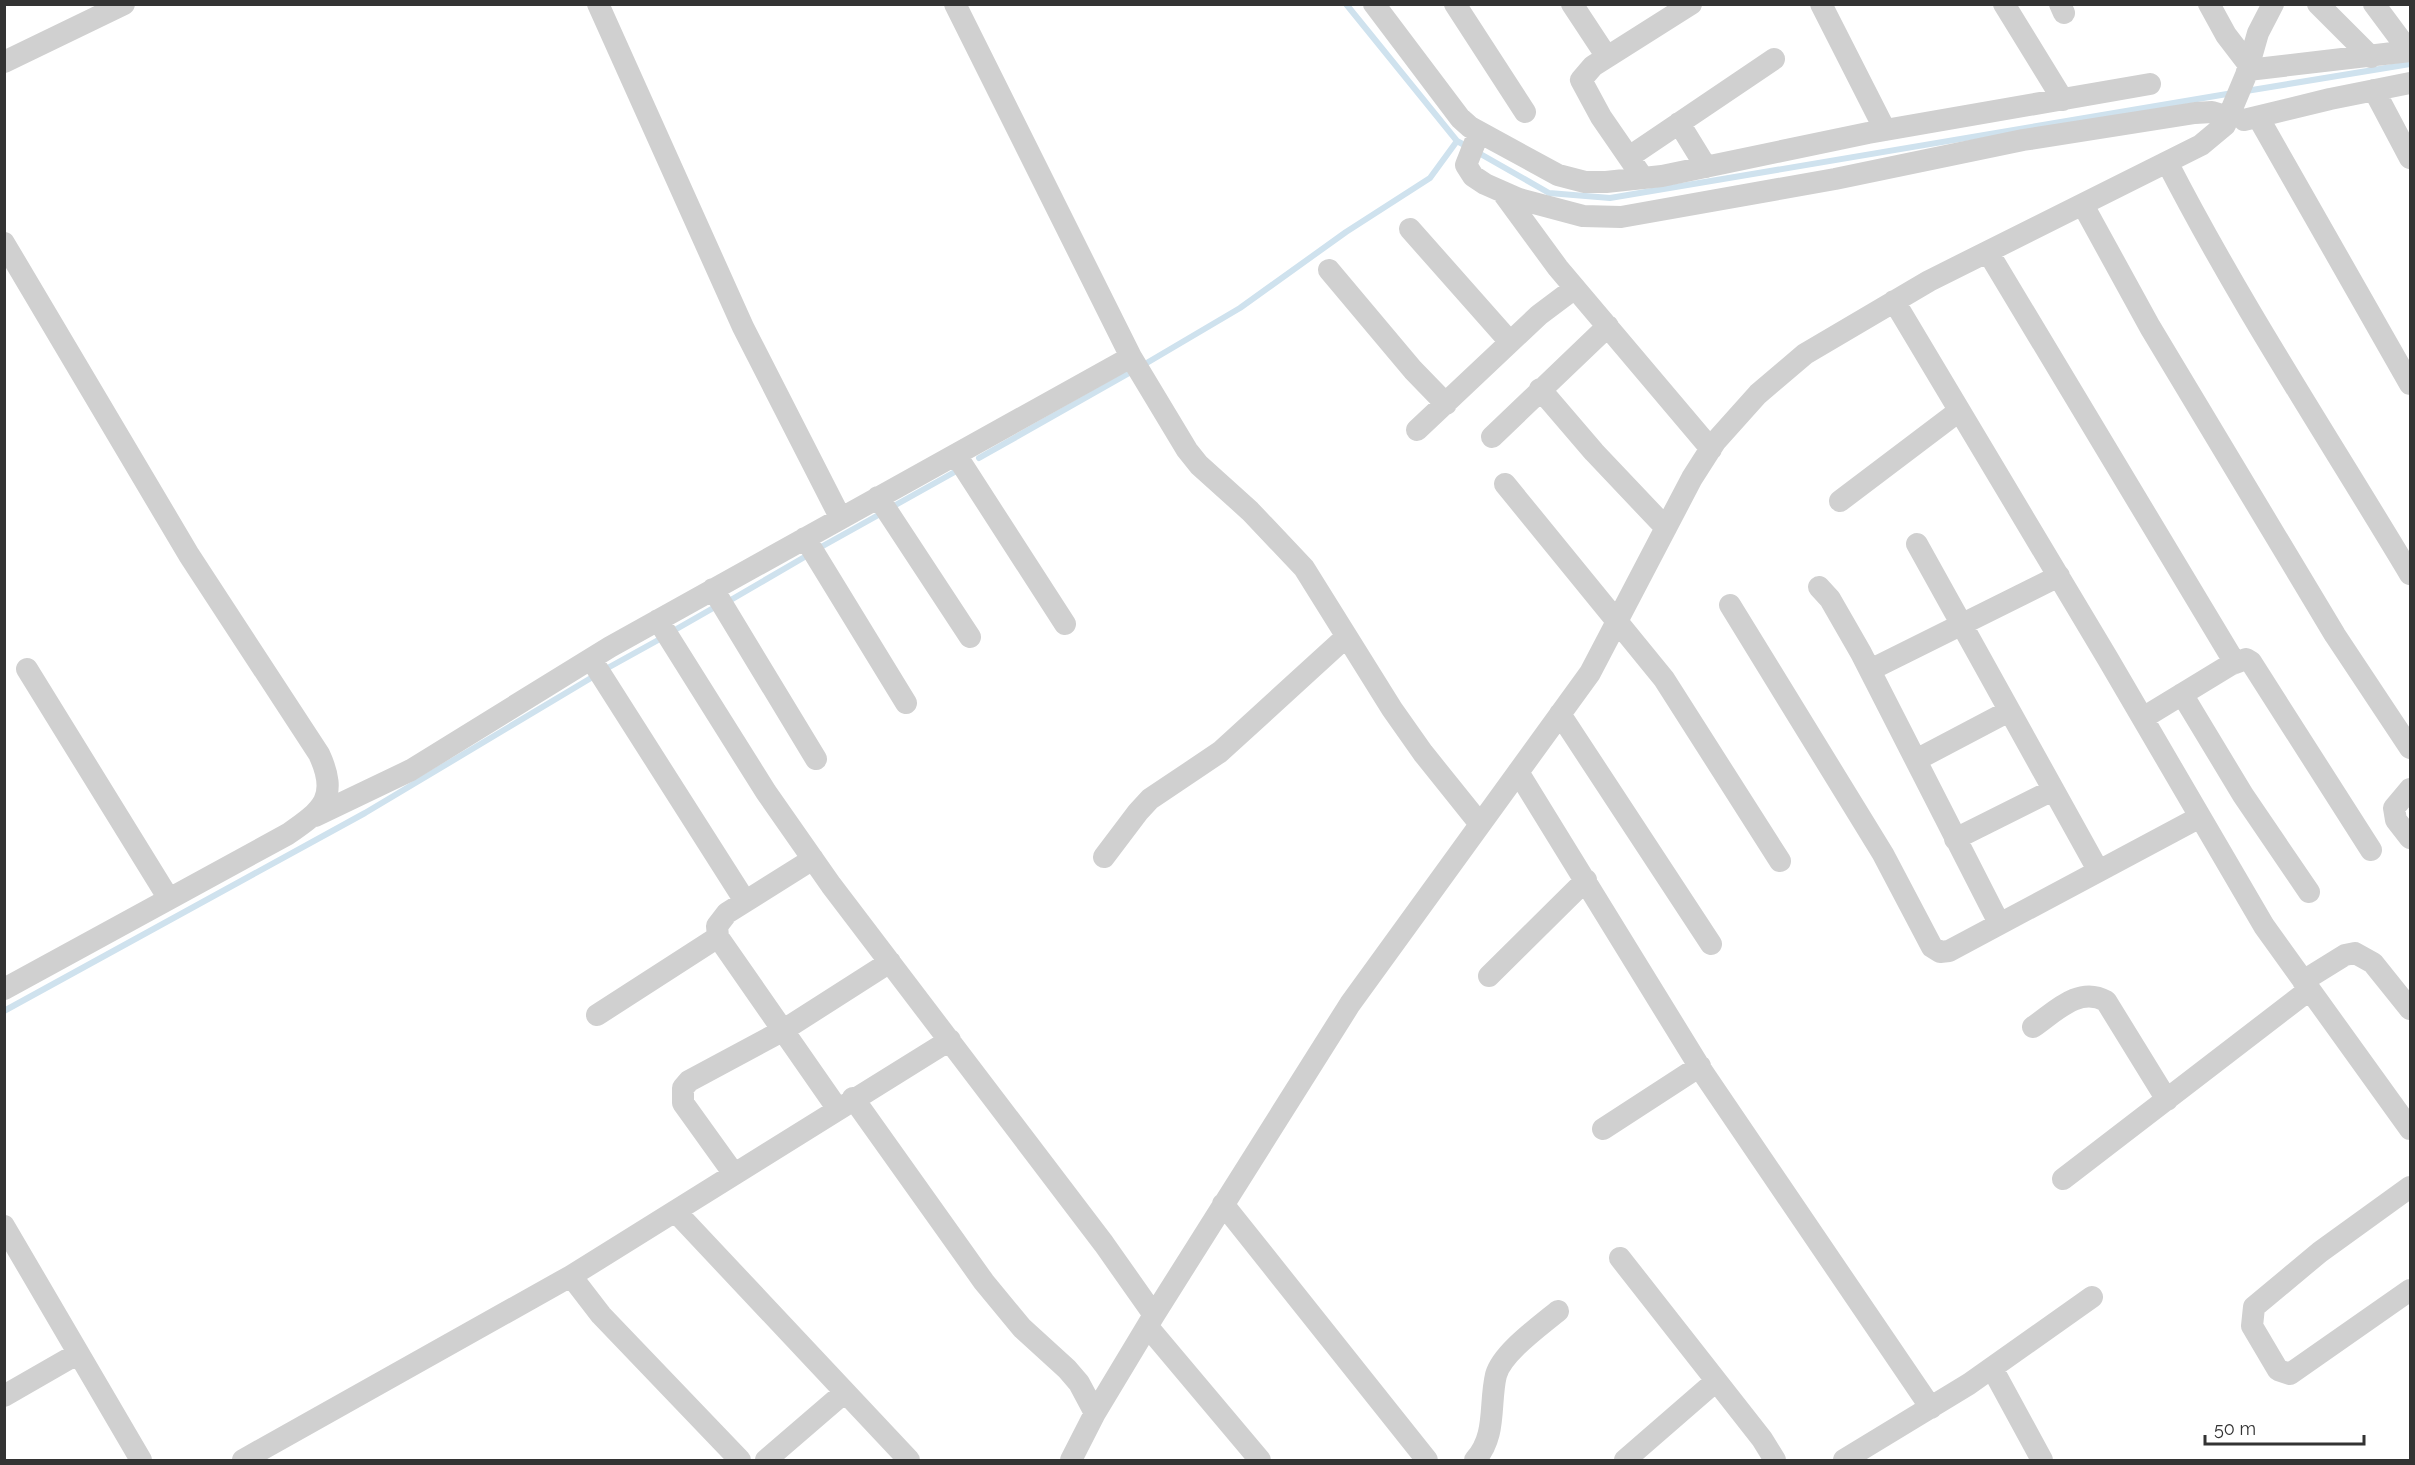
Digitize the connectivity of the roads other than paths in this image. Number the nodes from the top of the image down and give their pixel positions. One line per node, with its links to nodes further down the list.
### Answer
1 (124, 4): 18 (street)
2 (598, 4): 57 (street)
3 (955, 4): 45 (street)
4 (1374, 4): 29 (street)
5 (1455, 4): 24 (street)
6 (1572, 4): 15 (street)
7 (1821, 4): 28 (street)
8 (2004, 4): 23 (street)
9 (2209, 4): 19 (street)
10 (2273, 4): 19 (street)
11 (2319, 4): 16 (street)
12 (2373, 4): 14 (street)
13 (1682, 7): 15 (street)
14 (2410, 51): 16 (street)
15 (1607, 57): 30 (street)
16 (2371, 57): 19 (street)
17 (1774, 59): 27 (street)
18 (4, 62)
19 (2248, 70): 26 (street)
20 (2410, 83): 22 (street)
21 (2150, 84): 23 (street)
22 (2374, 90): 25 (street); 31 (street)
23 (2063, 100): 28 (street)
24 (1525, 112)
25 (2258, 117): 26 (street); 46 (street)
26 (2229, 118): 32 (street); 35 (street)
27 (1679, 123): 30 (street); 33 (street)
28 (1885, 130): 33 (street)
29 (1473, 144): 34 (street); 35 (street)
30 (1629, 157): 34 (street)
31 (2410, 158)
32 (2167, 162): 36 (street); 61 (street)
33 (1706, 166): 34 (street)
34 (1643, 178)
35 (1503, 193): 41 (street)
36 (2083, 205): 39 (street); 81 (street)
37 (1410, 229): 44 (street)
38 (4, 243): 87 (street)
39 (1988, 252): 42 (street); 73 (street)
40 (1329, 270): 48 (street)
41 (1575, 288): 43 (street); 44 (street)
42 (1894, 302): 49 (street); 52 (street)
43 (1608, 326): 47 (street); 52 (street)
44 (1510, 342): 48 (street)
45 (1131, 357): 53 (street); 71 (street)
46 (2410, 384)
47 (1540, 389): 51 (street); 58 (street)
48 (1446, 404): 50 (street)
49 (1959, 411): 56 (street); 62 (street)
50 (1417, 430)
51 (1492, 437)
52 (1711, 449): 58 (street)
53 (956, 455): 55 (street); 68 (street)
54 (1505, 484): 67 (street)
55 (878, 497): 57 (street); 70 (street)
56 (1840, 501)
57 (840, 517): 59 (street)
58 (1666, 528): 67 (street)
59 (805, 538): 64 (street); 77 (street)
60 (1917, 544): 69 (street)
61 (2410, 574)
62 (2059, 576): 69 (street); 80 (street)
63 (1819, 587): 75 (street)
64 (713, 589): 66 (street); 82 (street)
65 (1730, 605): 101 (street)
66 (658, 620): 72 (street); 94 (street)
67 (1619, 621): 79 (street); 95 (street)
68 (1065, 624)
69 (1962, 625): 75 (street); 78 (street)
70 (970, 637)
71 (1346, 637): 89 (street); 93 (street)
72 (591, 659): 87 (street); 100 (street)
73 (2235, 663): 76 (street); 92 (street)
74 (27, 669): 99 (street)
75 (1870, 670): 83 (street)
76 (2182, 694): 80 (street); 98 (street)
77 (906, 703)
78 (2009, 711): 83 (street); 86 (street)
79 (1560, 714): 84 (street); 103 (street)
80 (2143, 718): 88 (street)
81 (2410, 748)
82 (816, 759)
83 (1916, 760): 91 (street)
84 (1518, 772): 89 (street); 97 (street)
85 (2410, 789): 90 (street)
86 (2053, 790): 91 (street); 96 (street)
87 (315, 816): 99 (street)
88 (2200, 817): 96 (street); 106 (street)
89 (1480, 824): 121 (street)
90 (2410, 838)
91 (1955, 839): 101 (street)
92 (2371, 850)
93 (1104, 857)
94 (813, 859): 100 (street); 104 (street)
95 (1780, 861)
96 (2098, 870): 101 (street)
97 (1586, 880): 105 (street); 113 (street)
98 (2309, 892)
99 (169, 899): 107 (street)
100 (746, 901): 102 (street)
101 (1999, 922)
102 (718, 937): 109 (street); 111 (street)
103 (1711, 944)
104 (890, 962): 111 (street); 112 (street)
105 (1489, 976)
106 (2306, 986): 108 (street); 114 (street); 117 (street)
107 (4, 989)
108 (2410, 1009)
109 (597, 1015)
110 (2033, 1026): 114 (street)
111 (782, 1031): 115 (street); 118 (street)
112 (950, 1040): 115 (street); 129 (street)
113 (1700, 1066): 116 (street); 135 (street)
114 (2167, 1100): 119 (street)
115 (845, 1103): 118 (street); 136 (street)
116 (1603, 1129)
117 (2410, 1130)
118 (734, 1174): 122 (street)
119 (2063, 1179)
120 (2410, 1187): 126 (street)
121 (1223, 1204): 129 (street); 144 (street)
122 (676, 1212): 125 (street); 133 (street)
123 (4, 1226): 130 (street)
124 (1620, 1258): 132 (street)
125 (571, 1276): 139 (street); 140 (street)
126 (2410, 1290)
127 (2092, 1297): 131 (street)
128 (1558, 1311): 145 (street)
129 (1151, 1321): 136 (street); 143 (street)
130 (77, 1354): 134 (street); 138 (street)
131 (1992, 1368): 135 (street); 149 (street)
132 (1716, 1381): 146 (street); 147 (street)
133 (845, 1392): 141 (street); 142 (street)
134 (4, 1396)
135 (1931, 1408): 148 (street)
136 (1095, 1413): 137 (street)
137 (1077, 1457)
138 (141, 1461)
139 (243, 1461)
140 (740, 1461)
141 (766, 1461)
142 (909, 1461)
143 (1260, 1461)
144 (1427, 1461)
145 (1475, 1461)
146 (1624, 1461)
147 (1775, 1461)
148 (1844, 1461)
149 (2042, 1461)

